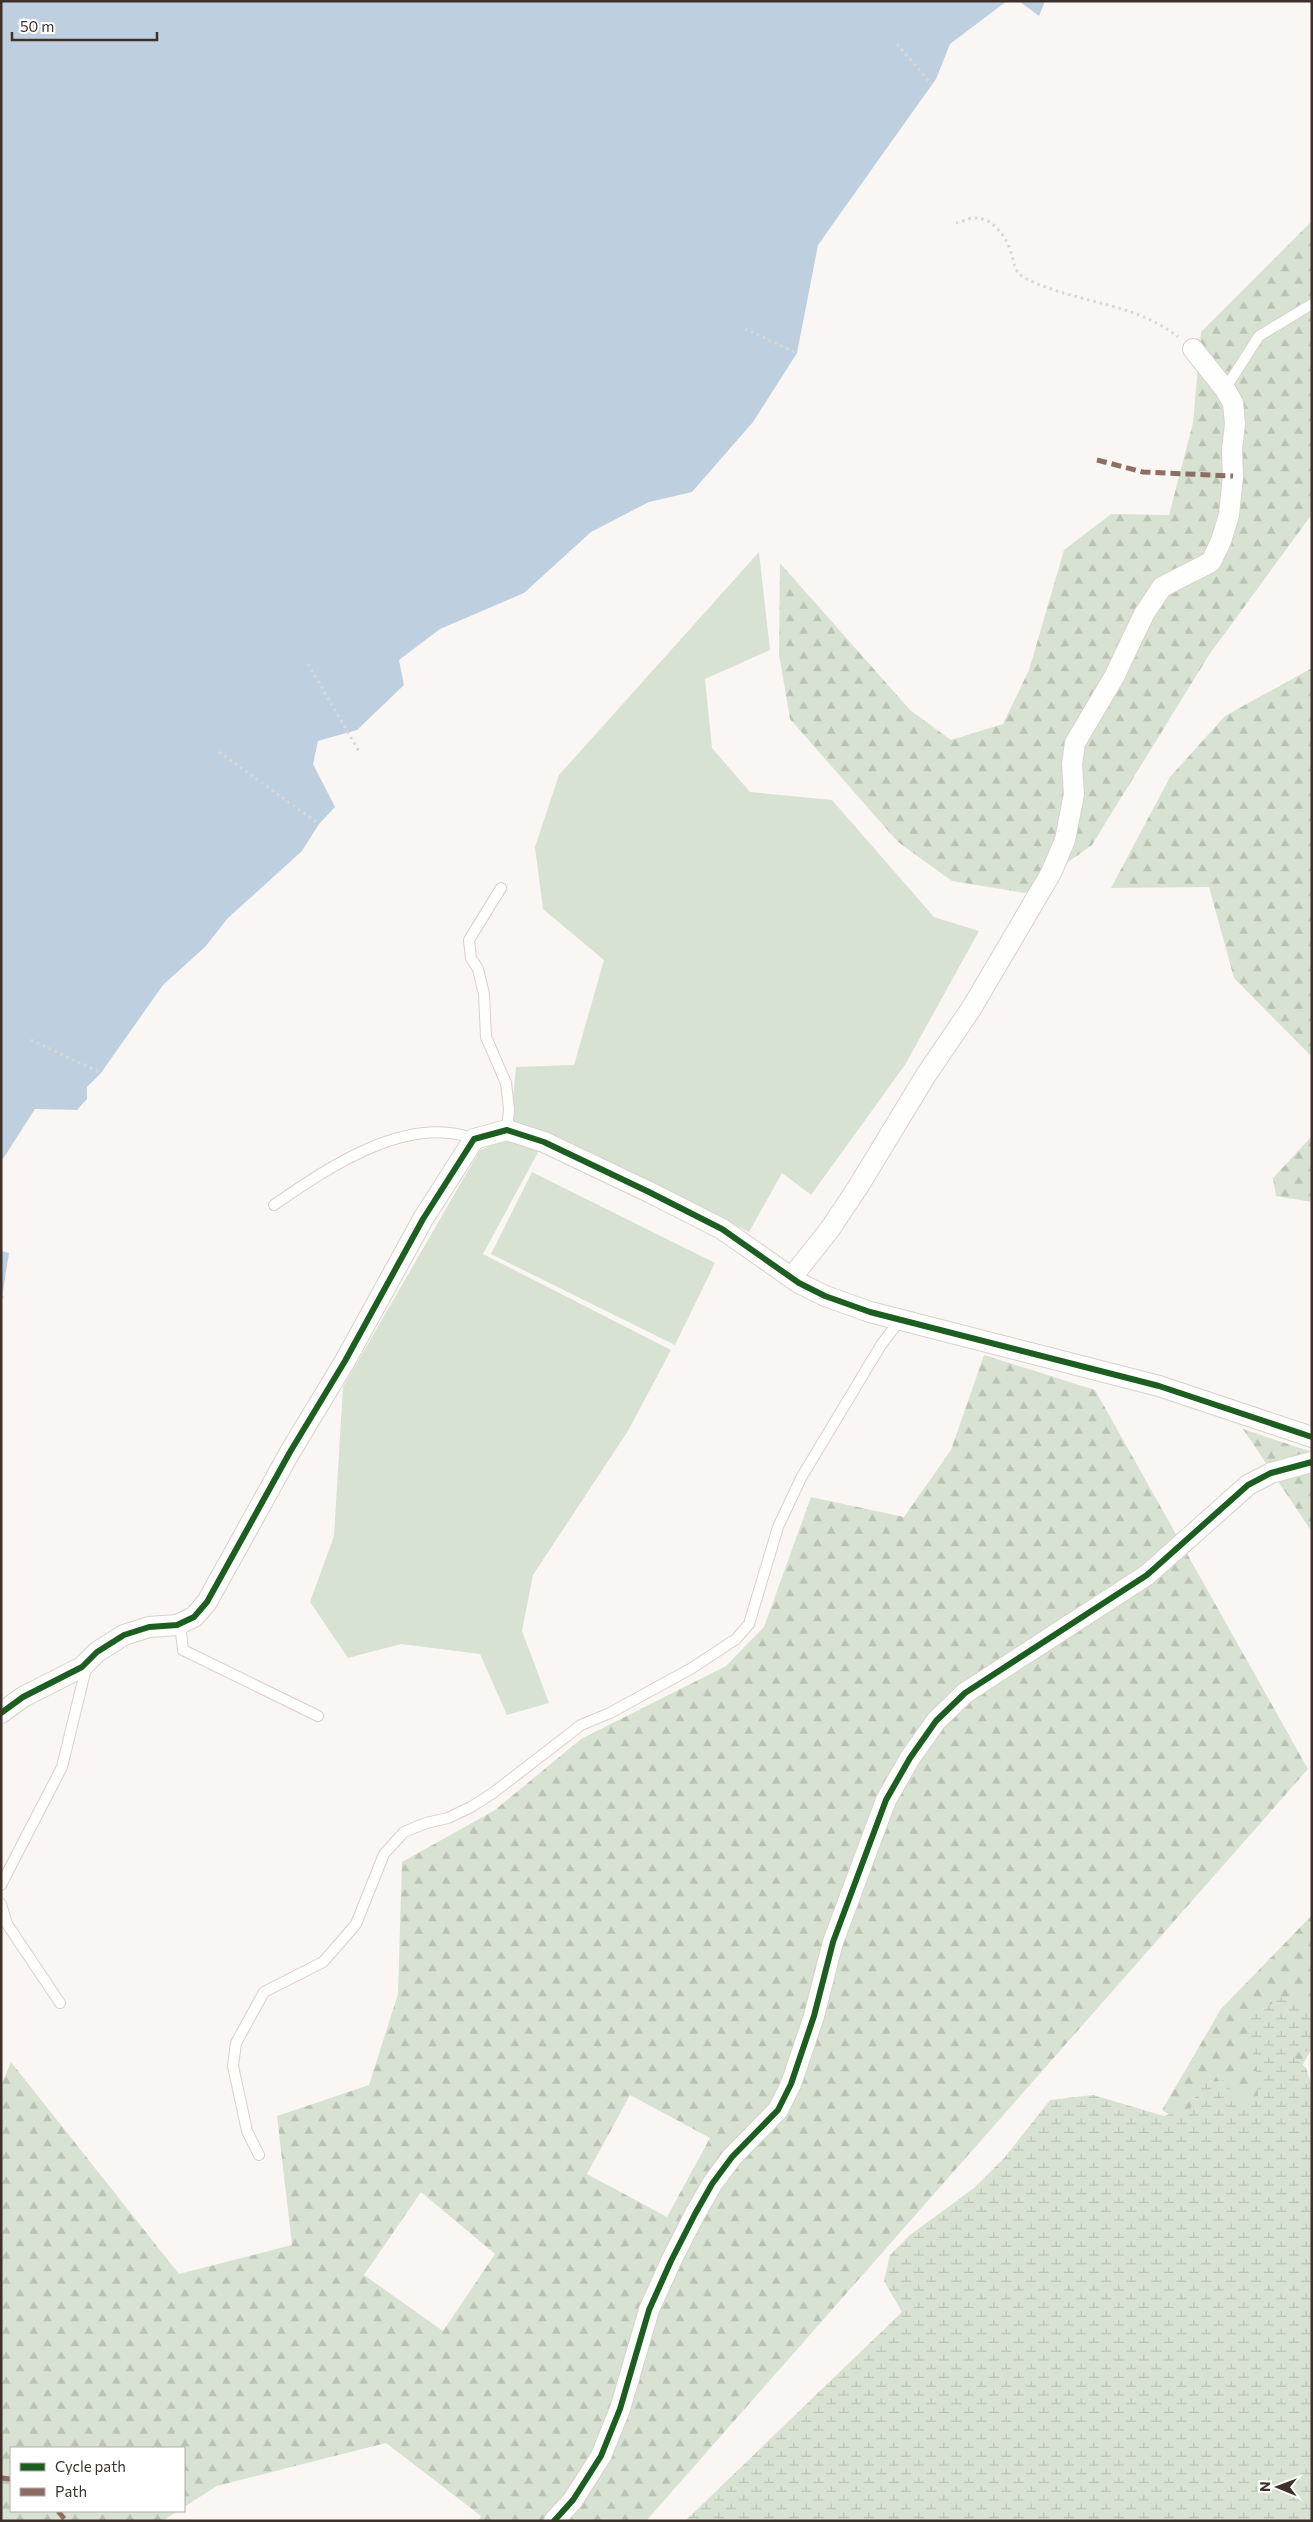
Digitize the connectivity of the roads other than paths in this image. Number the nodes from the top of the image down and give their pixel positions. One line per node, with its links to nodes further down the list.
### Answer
1 (1312, 304): 3 (lane)
2 (1193, 349): 3 (street)
3 (1225, 389): 8 (street)
4 (501, 888): 5 (lane)
5 (508, 1130): 6 (street); 8 (street)
6 (474, 1139): 7 (lane); 12 (street)
7 (274, 1205)
8 (792, 1278): 9 (street)
9 (900, 1320): 10 (street); 19 (lane)
10 (1312, 1436)
11 (1312, 1462): 20 (street)
12 (180, 1623): 13 (street); 15 (lane)
13 (87, 1662): 14 (street); 16 (lane)
14 (1, 1713)
15 (318, 1716)
16 (1, 1886)
17 (1, 1904): 18 (lane)
18 (60, 2003)
19 (259, 2155)
20 (554, 2521)

